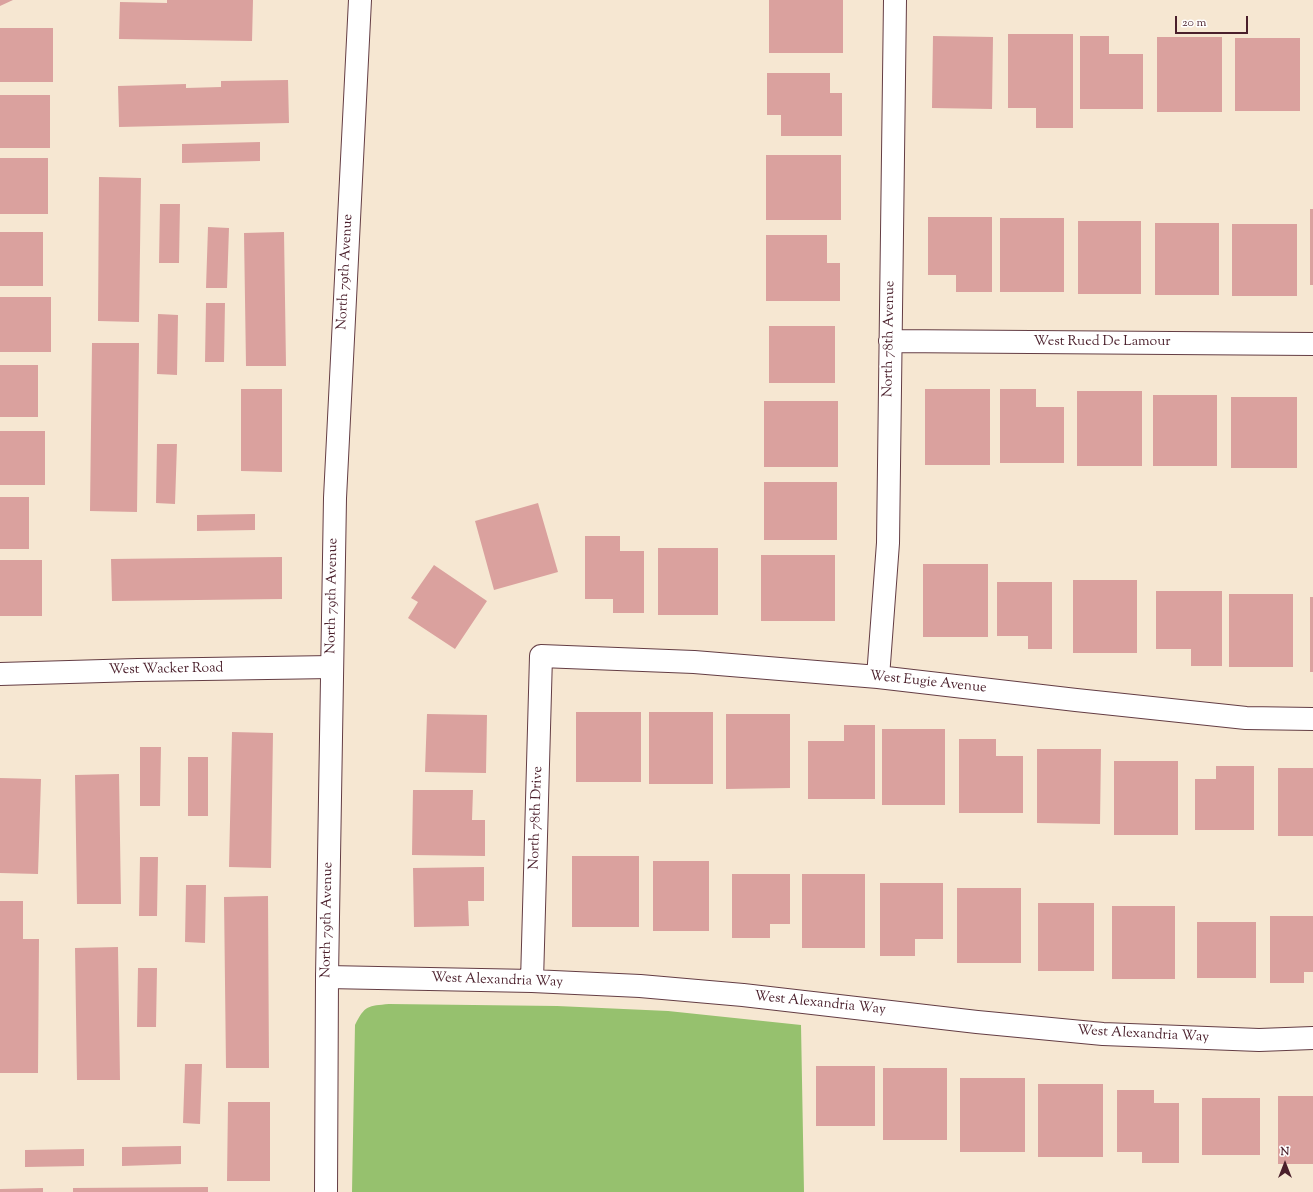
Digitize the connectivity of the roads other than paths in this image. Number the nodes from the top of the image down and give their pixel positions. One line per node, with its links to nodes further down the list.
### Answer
1 (360, 0): 6 (street, North 79th Avenue)
2 (895, 0): 3 (street, North 78th Avenue)
3 (890, 341): 4 (street, West Rued De Lamour); 8 (street, North 78th Avenue)
4 (1313, 344)
5 (541, 656): 8 (street, West Eugie Avenue); 11 (street, North 78th Drive)
6 (332, 667): 7 (street, West Wacker Road); 10 (street, North 79th Avenue)
7 (0, 674)
8 (878, 677): 9 (street, West Eugie Avenue)
9 (1313, 719)
10 (327, 977): 11 (street, West Alexandria Way); 13 (street, North 79th Avenue)
11 (532, 981): 12 (street, West Alexandria Way)
12 (1313, 1038)
13 (326, 1192)

